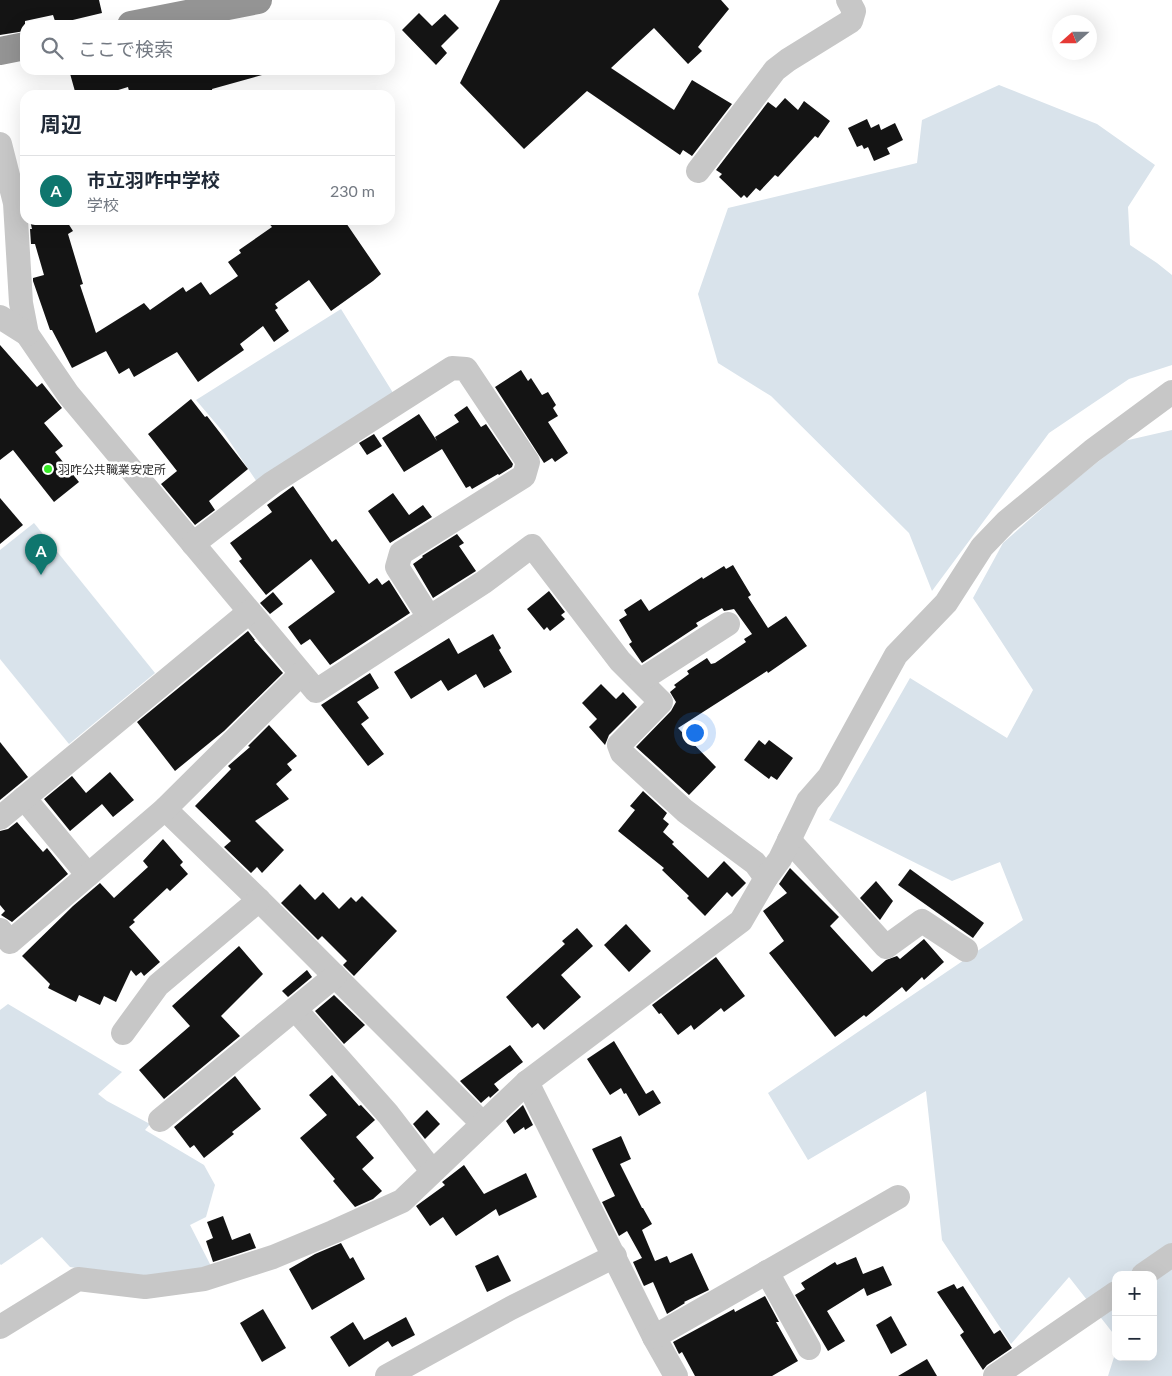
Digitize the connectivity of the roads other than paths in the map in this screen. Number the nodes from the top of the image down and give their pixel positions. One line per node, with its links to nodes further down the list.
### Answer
1 (258, 0): 3 (highway)
2 (848, 0): 7 (street)
3 (156, 20)
4 (20, 47): 5 (highway)
5 (0, 51)
6 (0, 144): 8 (street)
7 (698, 171)
8 (8, 205): 10 (street)
9 (0, 317): 10 (street)
10 (27, 334): 12 (street)
11 (1172, 392): 21 (street)
12 (193, 544): 13 (street); 14 (street)
13 (249, 612): 16 (street); 18 (street)
14 (429, 617): 16 (street); 17 (street)
15 (728, 624): 17 (street)
16 (301, 674): 19 (street)
17 (641, 680): 23 (street)
18 (24, 798): 20 (street); 22 (street)
19 (165, 809): 22 (street); 24 (street)
20 (0, 818)
21 (790, 840): 23 (street); 26 (street)
22 (88, 875): 25 (street)
23 (766, 878): 30 (street)
24 (259, 900): 27 (street); 29 (street)
25 (0, 930)
26 (966, 950)
27 (335, 976): 28 (street); 32 (street)
28 (295, 1009): 31 (street); 33 (street)
29 (123, 1033)
30 (527, 1082): 32 (street); 36 (street)
31 (160, 1120)
32 (482, 1123): 33 (street)
33 (432, 1172): 40 (street)
34 (898, 1197): 38 (street)
35 (1172, 1255): 37 (street)
36 (615, 1256): 41 (street); 43 (street)
37 (1149, 1271)
38 (767, 1272): 41 (street); 42 (street)
39 (1112, 1296): 45 (street)
40 (0, 1327)
41 (654, 1337): 44 (street)
42 (809, 1348)
43 (387, 1376)
44 (676, 1376)
45 (996, 1376)

